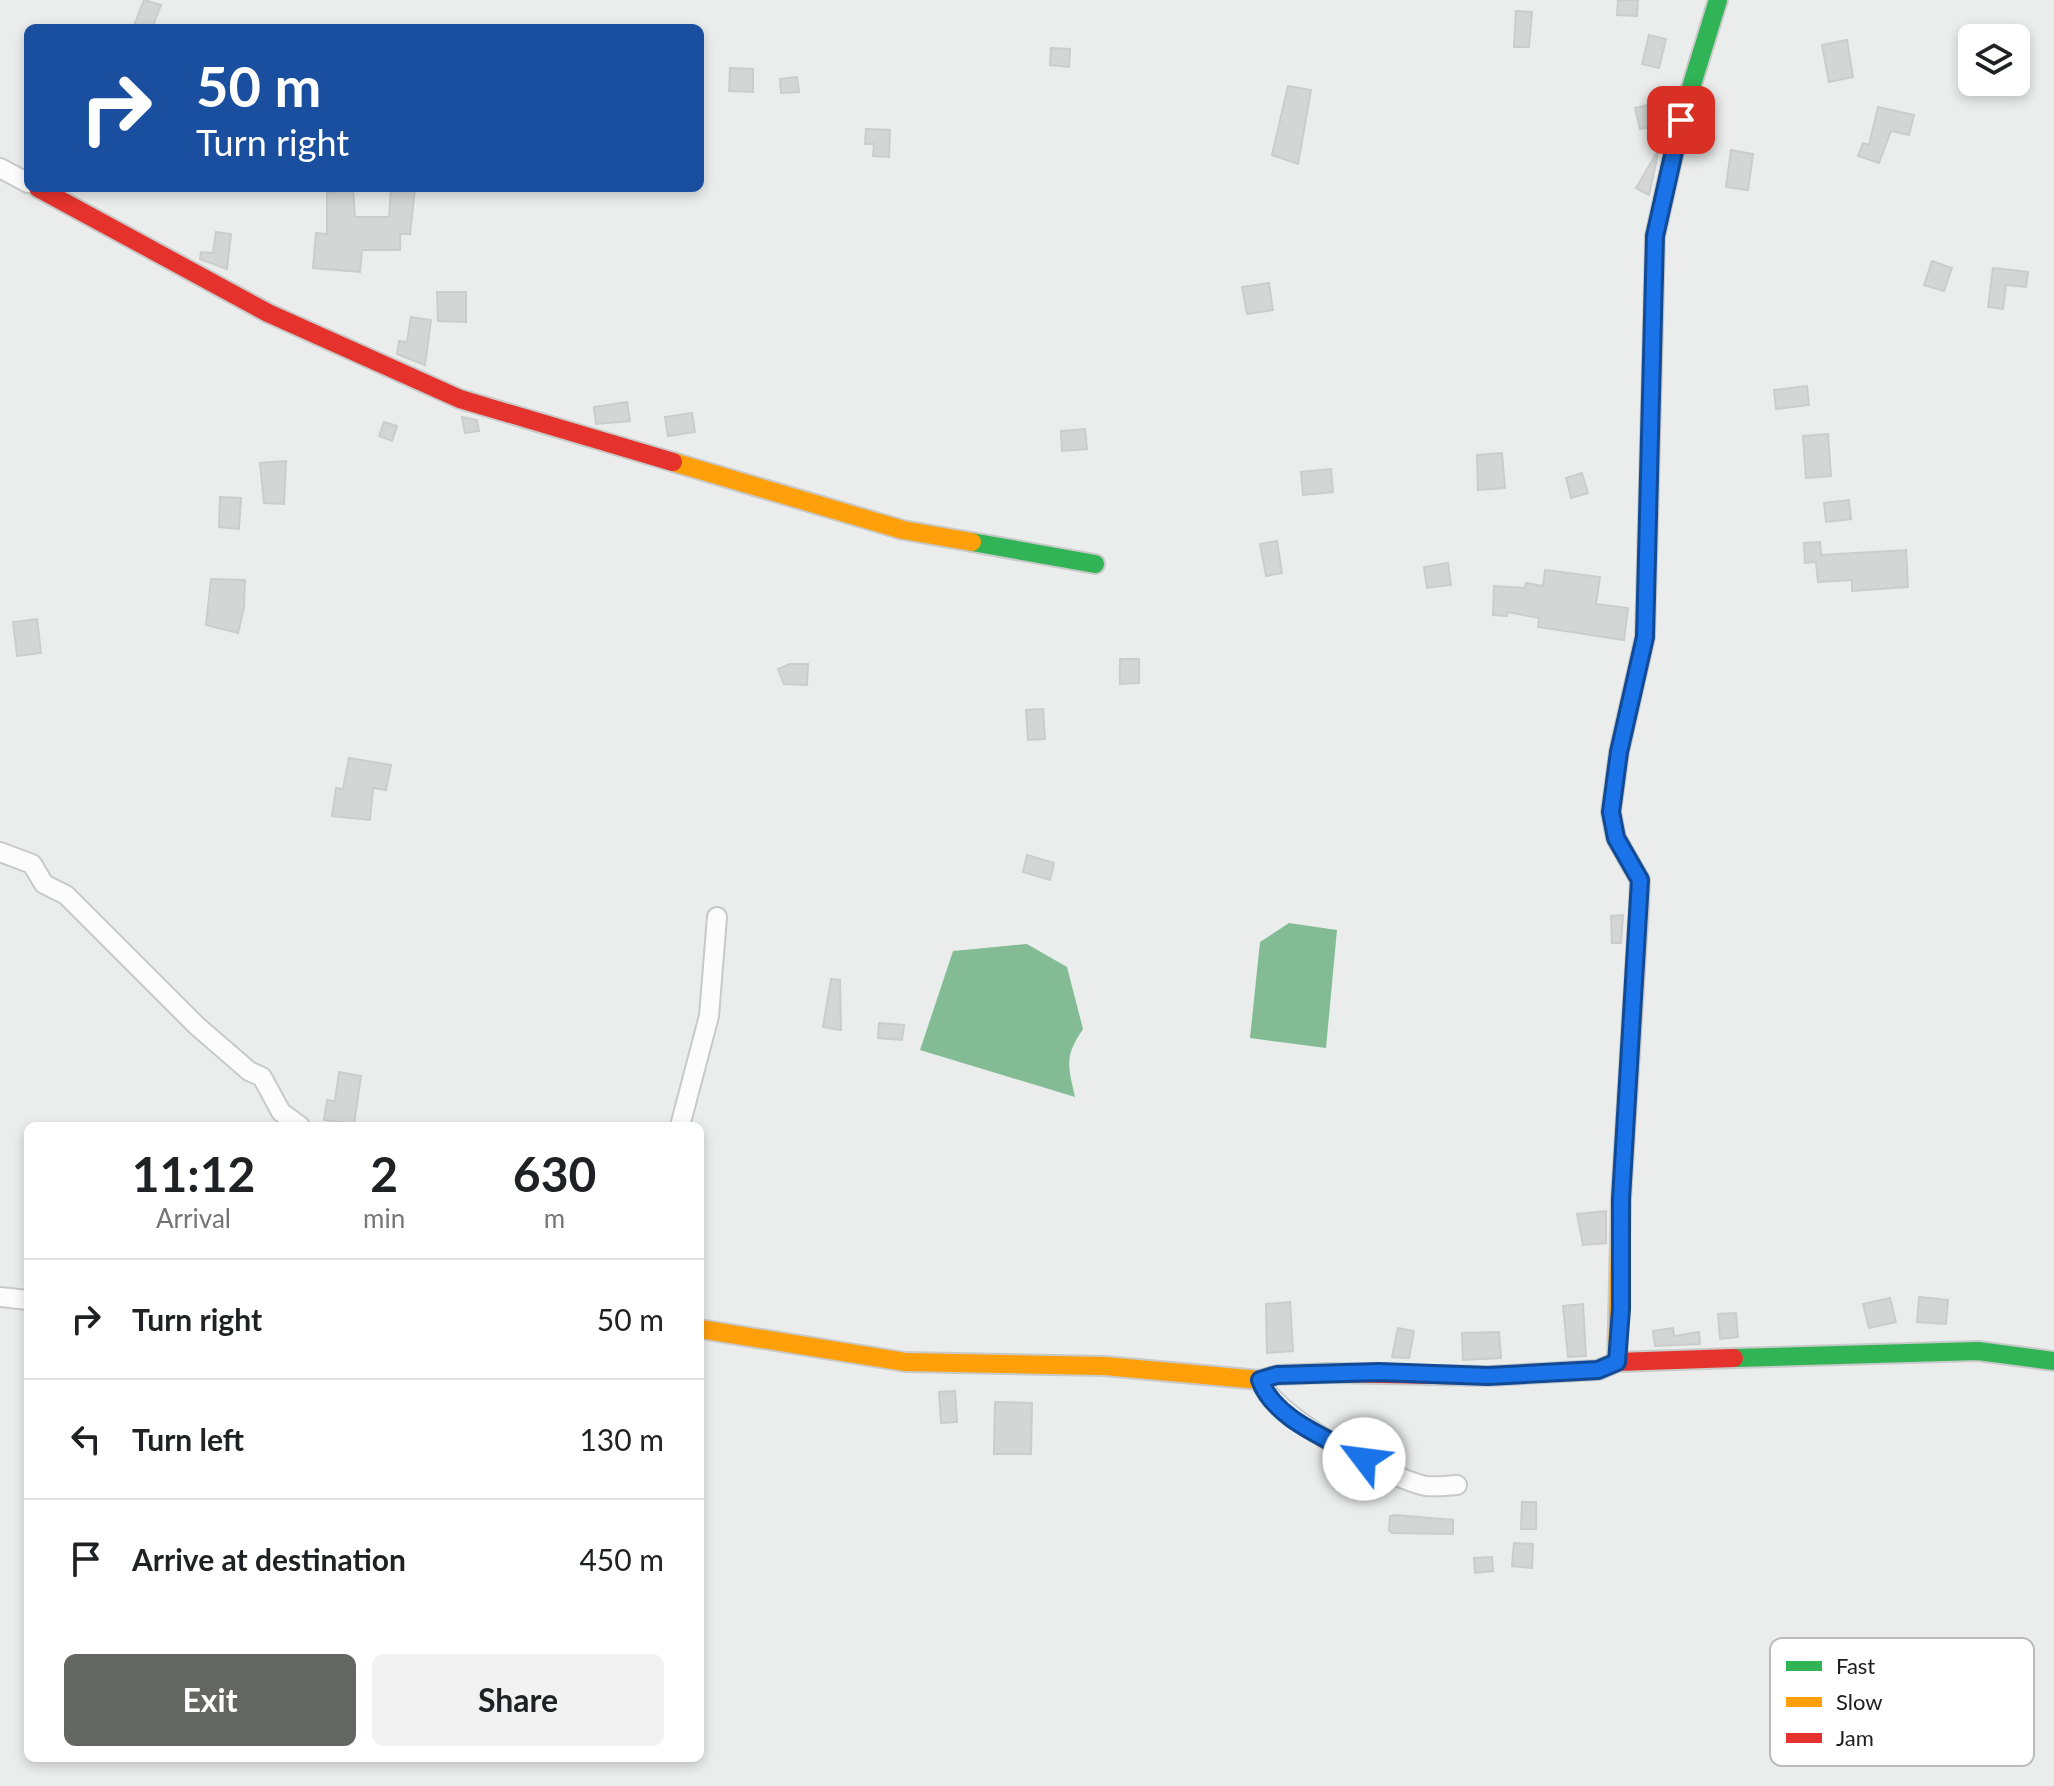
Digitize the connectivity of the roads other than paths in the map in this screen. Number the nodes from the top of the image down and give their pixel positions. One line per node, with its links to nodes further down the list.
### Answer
1 (1718, 0): 14 (street)
2 (0, 168): 3 (street)
3 (24, 181)
4 (45, 192): 5 (street)
5 (1095, 564)
6 (0, 852): 8 (street)
7 (717, 917): 9 (street)
8 (295, 1122)
9 (681, 1122)
10 (0, 1297): 11 (street)
11 (24, 1300)
12 (704, 1330): 15 (street)
13 (2054, 1361): 14 (street)
14 (1617, 1362): 15 (street)
15 (1260, 1380): 16 (street)
16 (1457, 1485)

